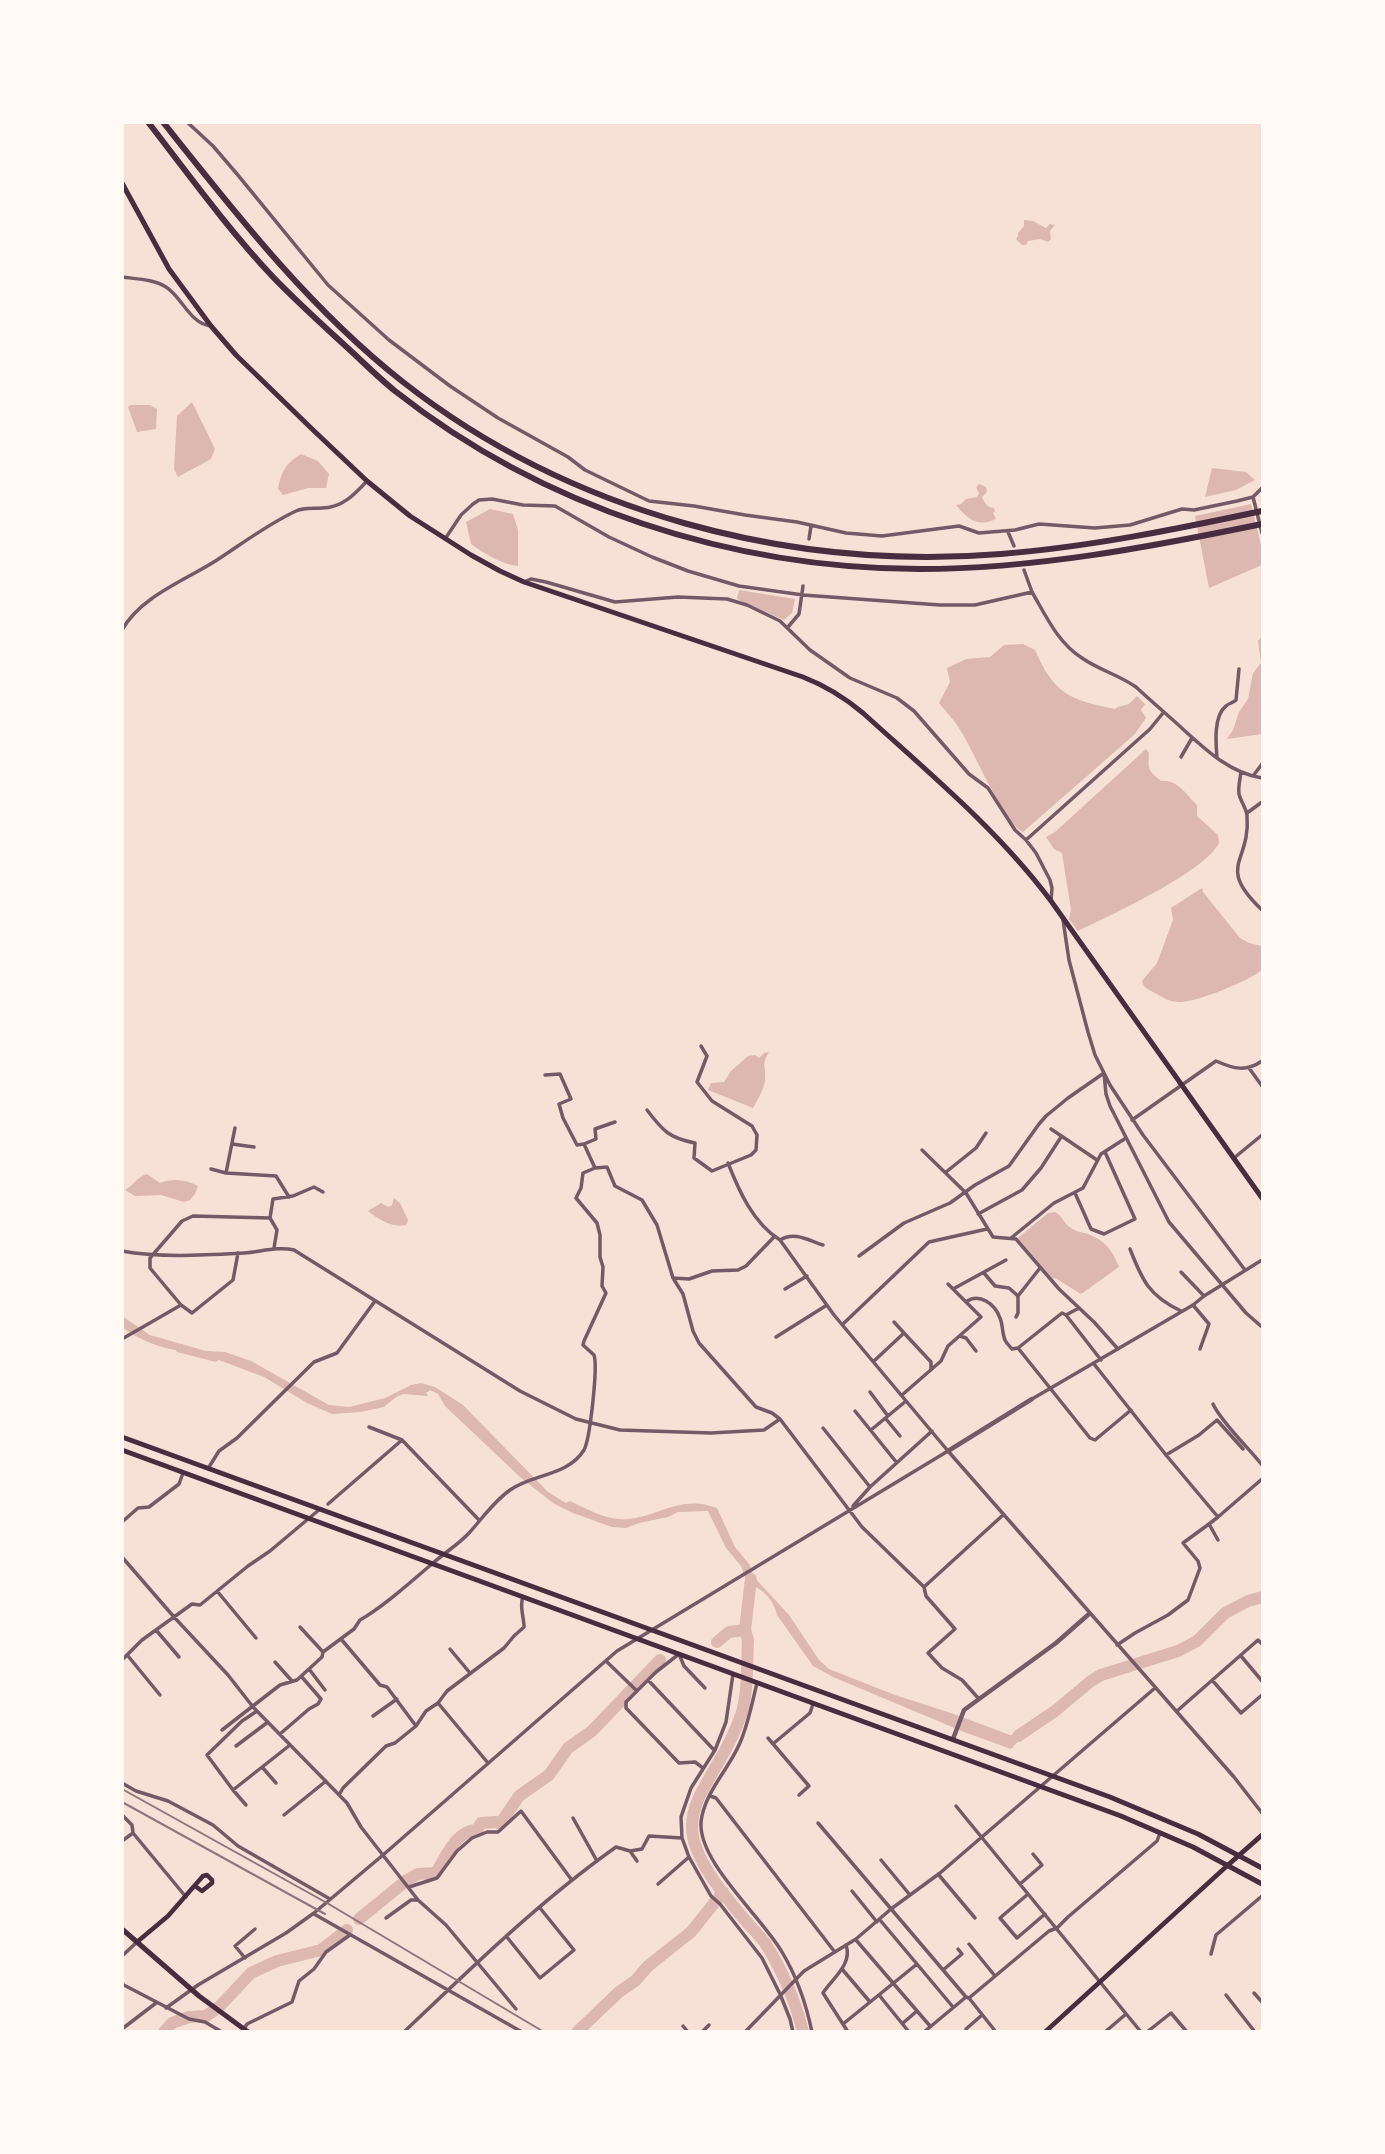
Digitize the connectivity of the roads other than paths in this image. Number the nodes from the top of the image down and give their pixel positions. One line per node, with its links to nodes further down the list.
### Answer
1 (148, 122): 11 (highway)
2 (163, 122): 10 (highway)
3 (187, 122): 12 (street)
4 (122, 183): 6 (main road)
5 (122, 277): 6 (street)
6 (211, 326): 7 (main road)
7 (367, 481): 15 (main road); 24 (street)
8 (1262, 488): 9 (street)
9 (1253, 496): 13 (street); 14 (street)
10 (1262, 511)
11 (1262, 524)
12 (811, 526): 13 (street); 16 (street)
13 (1008, 531): 17 (street)
14 (1262, 533)
15 (445, 539): 19 (main road); 22 (street)
16 (808, 539)
17 (1014, 546)
18 (1024, 570): 21 (street)
19 (524, 582): 23 (street); 37 (main road)
20 (803, 586): 22 (street)
21 (1032, 592): 22 (street); 26 (street)
22 (803, 595): 23 (street)
23 (788, 627): 36 (street)
24 (122, 630)
25 (1239, 669): 29 (street)
26 (1163, 712): 27 (street); 36 (street)
27 (1192, 738): 28 (street); 29 (street)
28 (1181, 757)
29 (1217, 758): 31 (street)
30 (1262, 764): 32 (street)
31 (1241, 772): 32 (street); 35 (street)
32 (1253, 776): 33 (street)
33 (1262, 778)
34 (1262, 802): 35 (street)
35 (1247, 813): 38 (street)
36 (1026, 840): 37 (street)
37 (1051, 901): 39 (main road)
38 (1262, 910)
39 (1063, 918): 43 (street); 45 (main road)
40 (701, 1046): 63 (street)
41 (1262, 1061): 42 (street)
42 (1249, 1068): 45 (street); 46 (street)
43 (1104, 1073): 48 (street); 55 (street); 69 (street)
44 (545, 1075): 57 (street)
45 (1182, 1085): 48 (street); 61 (main road)
46 (1262, 1086)
47 (647, 1110): 63 (street)
48 (1132, 1120): 89 (street)
49 (615, 1122): 57 (street)
50 (235, 1128): 56 (street)
51 (1051, 1129): 54 (street)
52 (986, 1133): 66 (street)
53 (1262, 1135): 61 (street)
54 (1061, 1137): 62 (street); 73 (street)
55 (1126, 1138): 60 (street); 95 (street)
56 (232, 1144): 58 (street); 67 (street)
57 (583, 1144): 64 (street)
58 (254, 1147)
59 (922, 1150): 66 (street)
60 (1105, 1152): 62 (street); 70 (street)
61 (1234, 1158): 72 (main road)
62 (1097, 1160): 70 (street)
63 (729, 1163): 76 (street)
64 (595, 1168): 93 (street); 134 (street)
65 (211, 1169): 67 (street)
66 (946, 1172): 69 (street)
67 (226, 1173): 71 (street)
68 (323, 1192): 71 (street)
69 (966, 1193): 73 (street); 85 (street)
70 (1075, 1193): 77 (street)
71 (289, 1197): 74 (street)
72 (1262, 1199)
73 (978, 1214): 75 (street)
74 (270, 1218): 80 (street); 84 (street)
75 (987, 1229): 77 (street); 110 (street)
76 (775, 1237): 78 (street); 93 (street)
77 (1011, 1238): 88 (street)
78 (780, 1240): 79 (street); 92 (street)
79 (823, 1245)
80 (274, 1249): 83 (street); 100 (street)
81 (1130, 1249): 106 (street)
82 (122, 1251): 84 (street)
83 (238, 1253): 84 (street); 103 (street)
84 (154, 1255): 103 (street)
85 (859, 1256)
86 (1006, 1260): 91 (street)
87 (1262, 1260): 89 (street)
88 (1040, 1267): 98 (street); 105 (street)
89 (1245, 1270): 95 (street)
90 (1181, 1272): 99 (street)
91 (984, 1273): 97 (street); 98 (street)
92 (807, 1276): 96 (street); 104 (street)
93 (673, 1278): 133 (street)
94 (948, 1284): 97 (street)
95 (1223, 1284): 99 (street); 111 (street)
96 (785, 1289)
97 (953, 1289): 101 (street)
98 (1018, 1296): 108 (street)
99 (1204, 1296): 102 (street)
100 (375, 1301): 134 (street); 148 (street)
101 (965, 1302): 113 (street); 116 (street)
102 (1193, 1305): 106 (street); 118 (street)
103 (181, 1306): 115 (street)
104 (827, 1306): 110 (street); 114 (street)
105 (1079, 1308): 107 (street); 117 (street)
106 (1181, 1311): 117 (street)
107 (1066, 1315): 116 (street); 120 (street)
108 (1016, 1317)
109 (894, 1322): 112 (street)
110 (843, 1325): 121 (street)
111 (1262, 1327)
112 (904, 1333): 121 (street); 123 (street)
113 (960, 1336): 119 (street); 123 (street)
114 (776, 1337)
115 (122, 1339)
116 (1018, 1348): 124 (street)
117 (1118, 1349): 120 (street)
118 (1200, 1349)
119 (976, 1351)
120 (1101, 1360): 122 (street)
121 (874, 1361): 126 (street)
122 (1094, 1364): 124 (street); 130 (street)
123 (931, 1370): 126 (street)
124 (1052, 1388): 127 (street); 130 (street)
125 (870, 1392): 132 (street)
126 (902, 1395): 128 (street)
127 (1032, 1399): 144 (street)
128 (906, 1401): 132 (street); 138 (street)
129 (1213, 1404): 147 (street)
130 (1131, 1410): 145 (street)
131 (855, 1411): 137 (street)
132 (887, 1417): 137 (street); 139 (street)
133 (780, 1419): 134 (street); 154 (street)
134 (589, 1423): 158 (street)
135 (369, 1427): 141 (street)
136 (822, 1428): 151 (street)
137 (871, 1430): 146 (street)
138 (932, 1431): 144 (street); 146 (street)
139 (900, 1436)
140 (122, 1437): 148 (main road)
141 (402, 1440): 152 (street); 158 (street)
142 (1243, 1449): 145 (street)
143 (122, 1450): 149 (main road)
144 (948, 1451): 154 (street); 155 (street)
145 (1166, 1455): 156 (street)
146 (897, 1463): 151 (street)
147 (1262, 1465)
148 (208, 1468): 153 (main road)
149 (183, 1473): 157 (main road); 159 (street)
150 (1262, 1479): 156 (street)
151 (870, 1487): 154 (street)
152 (328, 1504)
153 (320, 1509): 157 (street); 162 (main road)
154 (849, 1510): 165 (street); 171 (street)
155 (1003, 1515): 165 (street); 168 (street)
156 (1218, 1517): 160 (street)
157 (309, 1519): 164 (main road); 166 (street)
158 (479, 1520): 162 (street)
159 (122, 1522)
160 (1209, 1524): 161 (street); 177 (street)
161 (1218, 1540)
162 (443, 1555): 164 (street); 171 (main road)
163 (122, 1557): 169 (street)
164 (432, 1563): 167 (main road); 174 (street)
165 (924, 1587): 203 (street)
166 (218, 1591): 169 (street); 173 (street)
167 (523, 1597): 175 (main road); 188 (street)
168 (1089, 1614): 177 (street); 203 (street)
169 (174, 1617): 172 (street); 206 (street)
170 (300, 1627): 179 (street)
171 (651, 1629): 175 (street); 214 (main road)
172 (156, 1630): 181 (street); 183 (street)
173 (256, 1638)
174 (341, 1638): 179 (street); 202 (street)
175 (635, 1638): 180 (main road); 185 (street)
176 (1262, 1644): 182 (street)
177 (1118, 1645): 198 (street)
178 (450, 1649): 188 (street)
179 (323, 1652): 187 (street)
180 (679, 1654): 189 (main road); 191 (street); 197 (street)
181 (128, 1656): 184 (street); 200 (street)
182 (1241, 1656): 192 (street); 194 (street)
183 (179, 1657)
184 (122, 1660)
185 (606, 1661): 196 (street); 219 (street)
186 (275, 1662): 193 (street)
187 (309, 1669): 190 (street); 199 (street)
188 (470, 1673): 204 (street)
189 (733, 1674): 195 (main road); 218 (street)
190 (301, 1676): 193 (street); 212 (street)
191 (648, 1680): 196 (street); 218 (street)
192 (1212, 1680): 201 (street); 207 (street)
193 (292, 1681): 206 (street)
194 (1262, 1681)
195 (755, 1682): 205 (main road); 230 (street)
196 (634, 1688): 221 (street)
197 (705, 1688)
198 (1156, 1688): 207 (street); 222 (street)
199 (326, 1690)
200 (160, 1695)
201 (1262, 1695)
202 (397, 1699): 208 (street); 210 (street)
203 (979, 1699): 214 (street)
204 (438, 1703): 210 (street); 219 (street)
205 (813, 1703): 215 (street); 226 (main road)
206 (255, 1709): 209 (street); 211 (street); 227 (street)
207 (1176, 1711): 233 (street)
208 (373, 1716)
209 (268, 1722): 212 (street); 217 (street)
210 (416, 1726): 228 (street)
211 (222, 1730)
212 (280, 1734): 216 (street)
213 (768, 1738): 215 (street)
214 (953, 1739): 222 (main road)
215 (774, 1744): 229 (street)
216 (290, 1745): 220 (street); 223 (street)
217 (236, 1746)
218 (715, 1750): 221 (street)
219 (488, 1763): 246 (street)
220 (262, 1767): 225 (street); 227 (street)
221 (703, 1768): 242 (street)
222 (1051, 1776): 226 (street); 247 (main road)
223 (326, 1781): 228 (street); 235 (street)
224 (122, 1783): 266 (street)
225 (276, 1783)
226 (1039, 1786): 239 (main road); 241 (street)
227 (233, 1790): 231 (street)
228 (339, 1795): 246 (street)
229 (799, 1795)
230 (710, 1796): 285 (street); 294 (street)
231 (246, 1805)
232 (956, 1806): 241 (street)
233 (1262, 1812)
234 (122, 1815): 238 (street)
235 (284, 1815)
236 (573, 1818): 250 (street)
237 (818, 1823): 269 (street)
238 (133, 1833): 243 (street); 265 (street)
239 (1160, 1833): 252 (main road); 275 (street)
240 (1262, 1835): 247 (main road)
241 (980, 1837): 254 (street); 258 (street)
242 (682, 1838): 244 (street); 248 (street)
243 (122, 1841)
244 (630, 1851): 250 (street); 251 (street)
245 (1033, 1854): 258 (street)
246 (383, 1855): 256 (street); 266 (street)
247 (1240, 1856): 252 (main road); 253 (main road)
248 (689, 1857): 257 (street); 300 (street)
249 (881, 1860): 263 (street)
250 (597, 1861): 255 (street)
251 (637, 1861)
252 (1228, 1865): 259 (main road); 295 (main road)
253 (1262, 1868)
254 (938, 1874): 263 (street); 273 (street)
255 (571, 1879): 256 (street); 268 (street)
256 (406, 1884): 267 (street)
257 (658, 1884)
258 (1020, 1884): 262 (street)
259 (1262, 1884)
260 (195, 1886): 265 (main road)
261 (852, 1891): 274 (street)
262 (1028, 1894): 271 (street); 271 (street)
263 (910, 1895): 269 (street)
264 (1262, 1896): 286 (street)
265 (186, 1897): 281 (main road)
266 (330, 1899): 270 (street)
267 (418, 1900): 272 (street); 289 (street)
268 (539, 1907): 279 (street); 279 (street)
269 (891, 1909): 274 (street); 292 (street)
270 (314, 1913): 278 (street); 288 (street)
271 (1045, 1914): 275 (street)
272 (386, 1918)
273 (975, 1918)
274 (879, 1921): 280 (street); 290 (street)
275 (1057, 1928): 293 (street); 295 (street)
276 (122, 1929): 281 (main road)
277 (255, 1929): 288 (street)
278 (350, 1935): 299 (street); 321 (street)
279 (506, 1936): 289 (street)
280 (856, 1939): 283 (street); 296 (street)
281 (137, 1942): 287 (street); 298 (main road)
282 (970, 1944): 293 (street)
283 (846, 1945): 285 (street); 291 (street)
284 (958, 1949): 292 (street)
285 (834, 1951): 294 (street)
286 (1212, 1954)
287 (122, 1956)
288 (244, 1958): 298 (street)
289 (477, 1961): 299 (street); 310 (street)
290 (917, 1964): 296 (street); 308 (street)
291 (842, 1969): 305 (street); 315 (street)
292 (943, 1970): 304 (street)
293 (995, 1976): 304 (street)
294 (795, 1979): 300 (street); 329 (street)
295 (1101, 1981): 312 (street); 334 (main road)
296 (893, 1983): 302 (street); 311 (street)
297 (122, 1984): 307 (street)
298 (191, 1989): 309 (street); 321 (main road)
299 (448, 1990): 323 (street); 324 (street)
300 (781, 1993): 327 (street); 328 (street)
301 (1254, 1993): 306 (street)
302 (879, 1995): 305 (street); 314 (street)
303 (1226, 1995): 339 (street)
304 (968, 1997): 308 (street); 313 (street)
305 (870, 2002): 315 (street)
306 (1262, 2002)
307 (156, 2003): 309 (street); 319 (street)
308 (953, 2007): 318 (street)
309 (166, 2008): 322 (street)
310 (516, 2009)
311 (917, 2011): 314 (street); 318 (street)
312 (1126, 2014): 335 (street); 336 (street)
313 (982, 2015): 320 (street); 333 (street)
314 (902, 2023): 331 (street)
315 (843, 2024): 330 (street)
316 (709, 2025): 326 (street)
317 (683, 2026): 325 (street)
318 (930, 2026): 332 (street)
319 (122, 2029)
320 (966, 2029)
321 (246, 2030)
322 (221, 2031)
323 (404, 2032)
324 (522, 2032)
325 (688, 2032)
326 (702, 2032)
327 (745, 2032)
328 (793, 2032)
329 (813, 2032)
330 (848, 2032)
331 (909, 2032)
332 (924, 2032)
333 (996, 2032)
334 (1045, 2032)
335 (1105, 2032)
336 (1140, 2032)
337 (1147, 2032): 338 (street)
338 (1187, 2032)
339 (1255, 2032)

